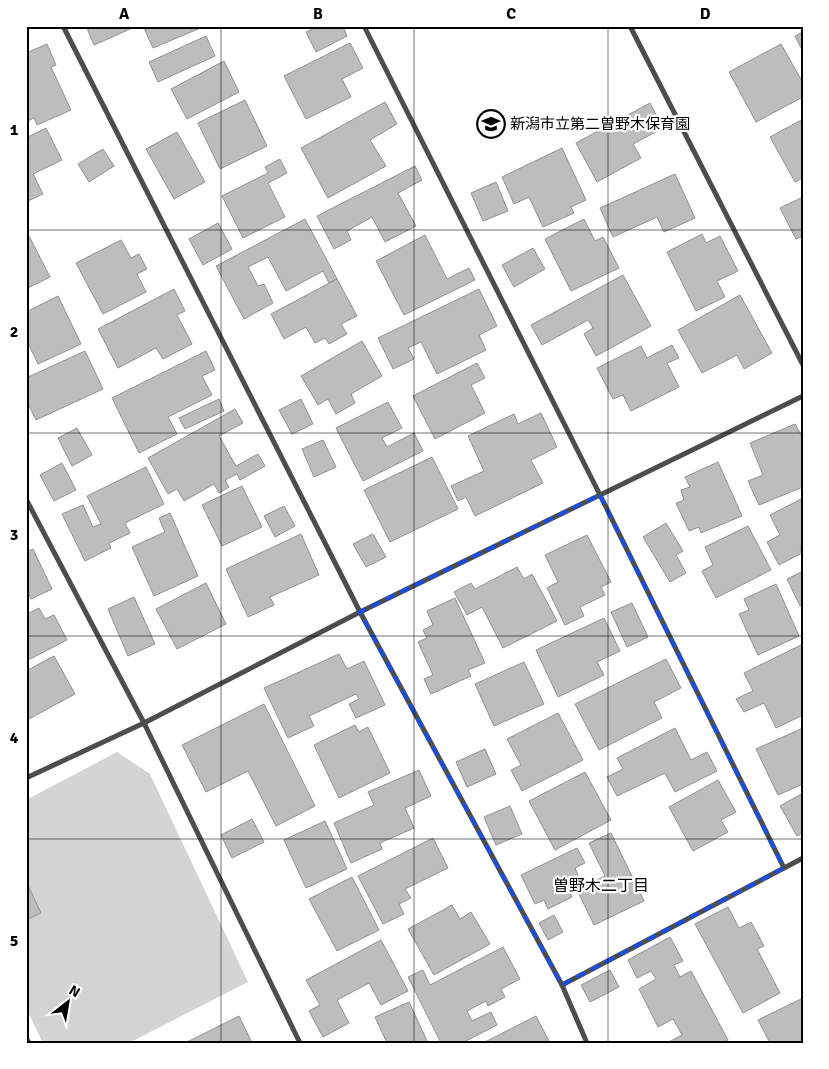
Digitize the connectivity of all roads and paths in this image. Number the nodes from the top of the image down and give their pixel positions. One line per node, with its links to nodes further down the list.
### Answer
1 (63, 26): 8 (street)
2 (364, 26): 6 (street)
3 (630, 26): 4 (street)
4 (803, 365)
5 (803, 396): 6 (street)
6 (600, 495): 8 (street); 12 (street)
7 (26, 499): 9 (street)
8 (360, 612): 9 (street); 13 (street)
9 (144, 722): 10 (street); 16 (street)
10 (26, 778)
11 (803, 858): 12 (street)
12 (784, 868): 13 (street)
13 (562, 985): 17 (street)
14 (26, 1038): 15 (street)
15 (29, 1043)
16 (300, 1043)
17 (587, 1043)

